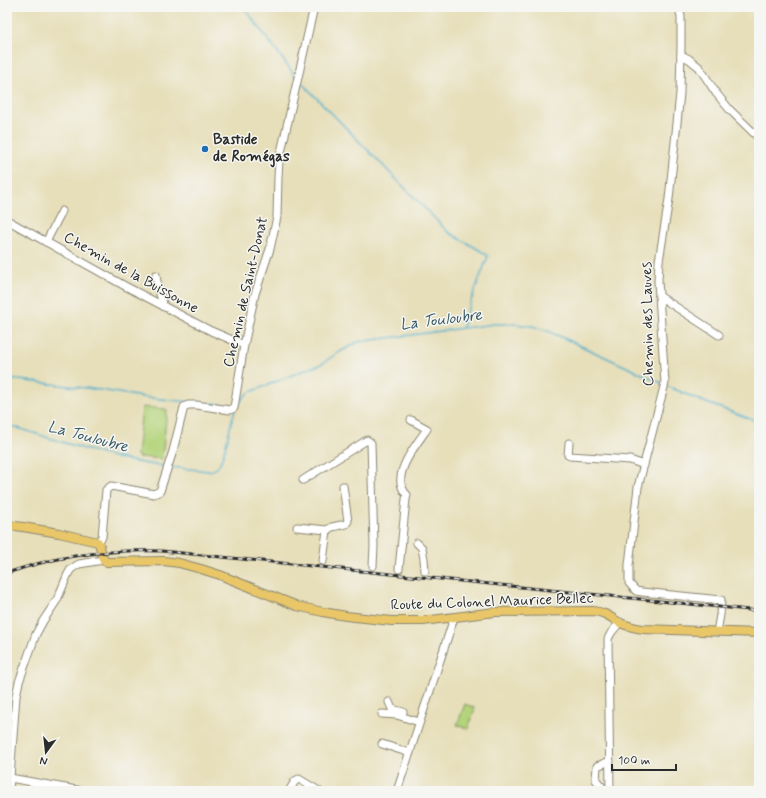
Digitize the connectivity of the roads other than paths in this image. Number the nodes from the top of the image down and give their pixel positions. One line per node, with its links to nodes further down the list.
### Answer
1 (314, 7): 12 (street, Chemin de Saint-Donat)
2 (680, 7): 3 (street, Chemin des Lauves)
3 (681, 55): 4 (street); 9 (street, Chemin des Lauves)
4 (759, 138)
5 (62, 211): 7 (street)
6 (7, 220): 7 (street, Chemin de la Buissonne)
7 (46, 242): 10 (street, Chemin de la Buissonne)
8 (156, 275): 10 (street)
9 (659, 296): 11 (street); 15 (street, Chemin des Lauves)
10 (164, 307): 12 (street, Chemin de la Buissonne)
11 (719, 335)
12 (244, 345): 21 (street, Chemin de Saint-Donat)
13 (411, 420): 26 (street)
14 (569, 443): 15 (street)
15 (644, 465): 30 (street, Chemin des Lauves)
16 (303, 480): 25 (street)
17 (343, 486): 20 (street)
18 (7, 525): 21 (main road)
19 (297, 527): 20 (street)
20 (327, 530): 24 (street)
21 (98, 542): 23 (main road)
22 (417, 543): 27 (street)
23 (103, 560): 28 (main road, Route du Colonel Maurice Bellec); 38 (street)
24 (323, 561)
25 (373, 566)
26 (399, 569)
27 (425, 571)
28 (454, 618): 29 (main road, Route du Colonel Maurice Bellec); 34 (street)
29 (620, 622): 30 (main road, Route du Colonel Maurice Bellec); 37 (street)
30 (717, 632): 31 (main road, Route du Colonel Maurice Bellec)
31 (759, 633)
32 (389, 702): 34 (street)
33 (382, 714): 34 (street)
34 (420, 720): 36 (street)
35 (382, 744): 36 (street)
36 (410, 753): 43 (street)
37 (610, 761): 44 (street); 45 (street)
38 (10, 778): 39 (street); 40 (street)
39 (9, 791)
40 (82, 791)
41 (289, 791): 42 (street)
42 (318, 791)
43 (397, 791)
44 (602, 791)
45 (610, 791)

